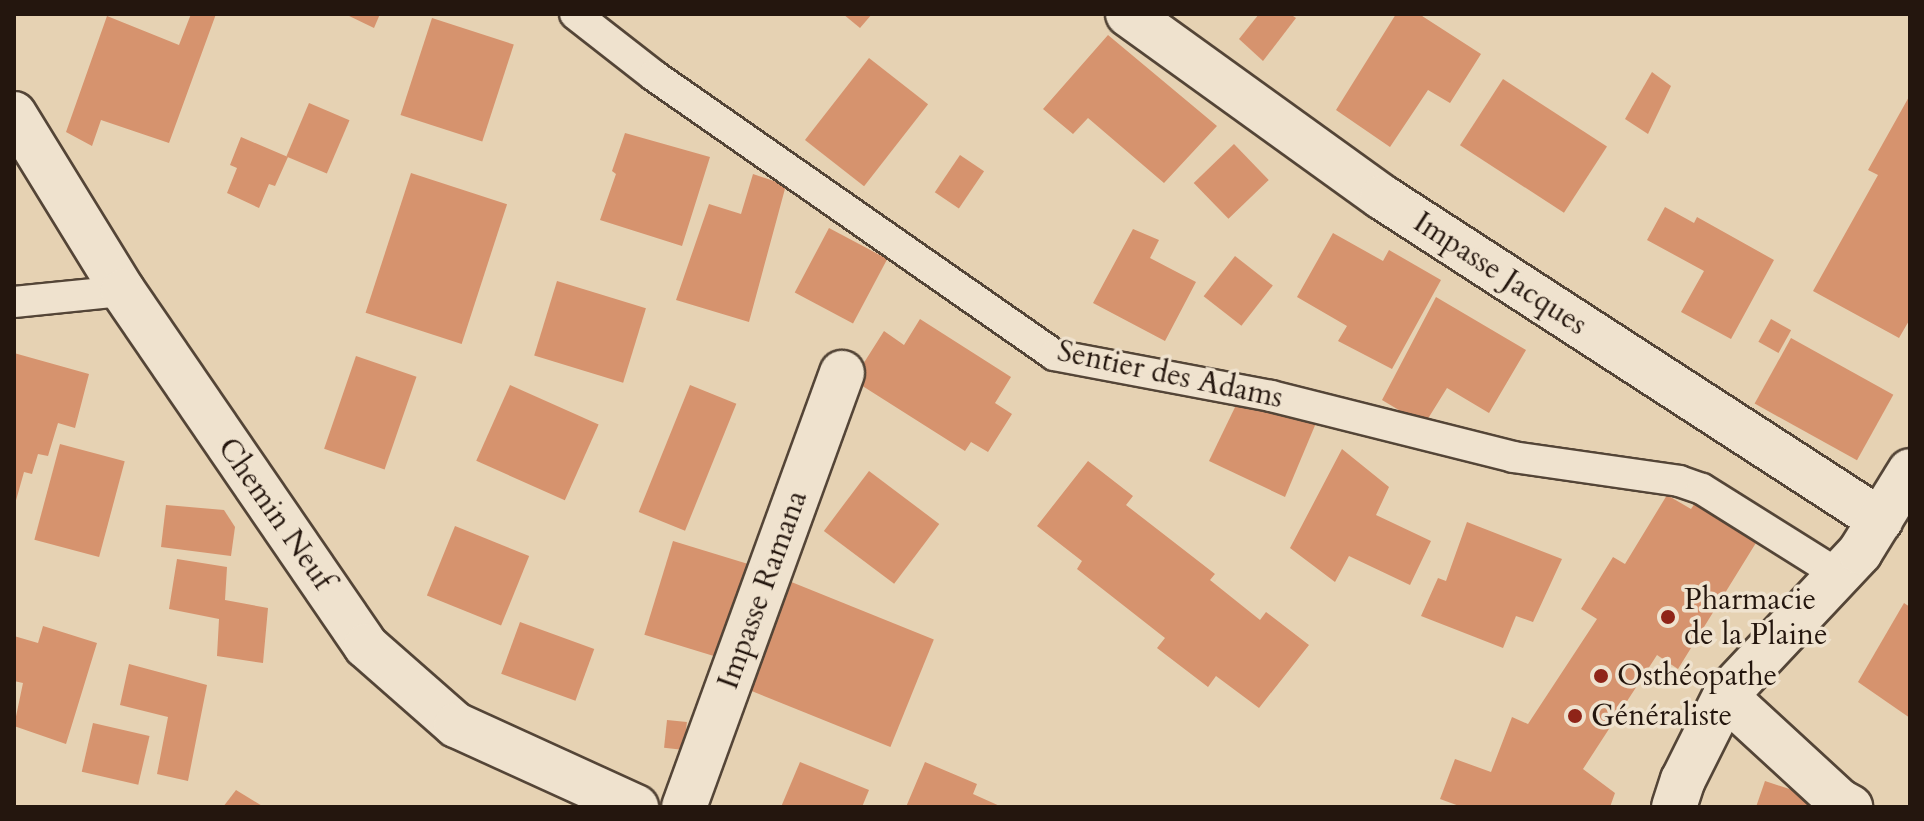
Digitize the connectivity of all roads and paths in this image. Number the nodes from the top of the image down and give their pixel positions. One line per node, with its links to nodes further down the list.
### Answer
1 (575, 14): 9 (lane, Sentier des Adams)
2 (1128, 14): 8 (street, Impasse Jacques)
3 (14, 114): 4 (street, Chemin Neuf)
4 (123, 291): 5 (lane); 11 (street, Chemin Neuf)
5 (14, 302)
6 (842, 373): 12 (street, Impasse Ramana)
7 (1910, 471): 8 (street)
8 (1880, 520): 9 (street)
9 (1839, 575): 10 (street)
10 (1725, 696): 13 (street); 14 (street)
11 (636, 807)
12 (684, 807)
13 (1674, 807)
14 (1850, 807)

